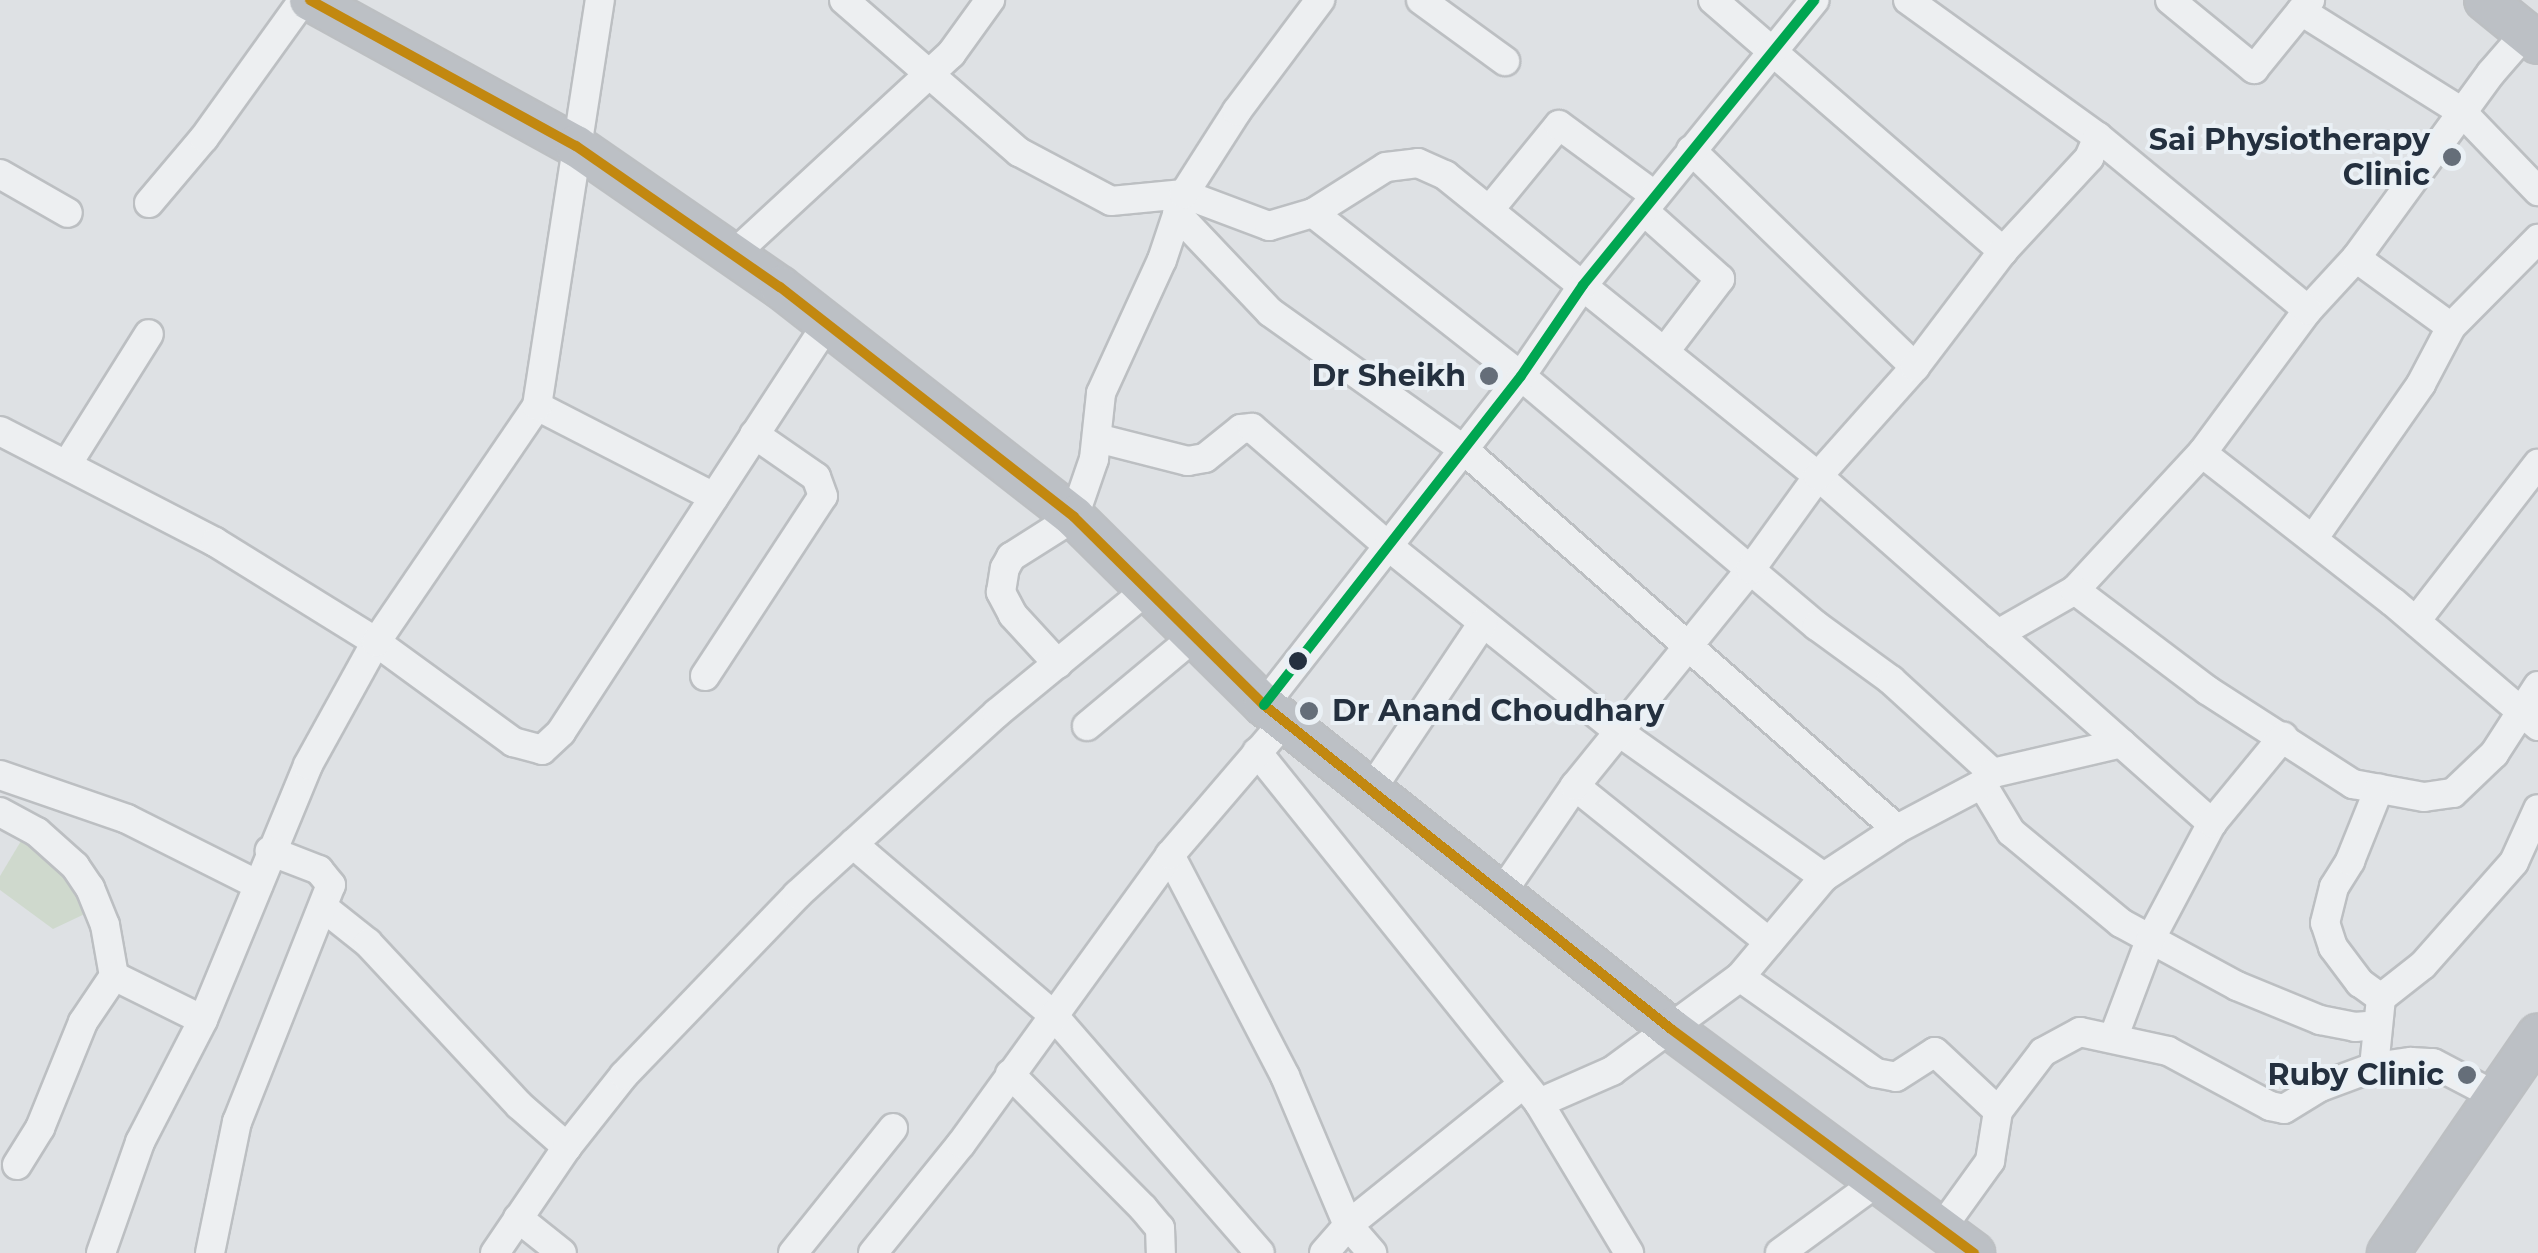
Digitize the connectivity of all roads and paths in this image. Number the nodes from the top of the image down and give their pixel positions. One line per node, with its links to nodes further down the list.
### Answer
1 (306, 0): 19 (main road); 24 (street)
2 (600, 0): 19 (street)
3 (844, 0): 16 (street)
4 (990, 0): 16 (street)
5 (1320, 0): 25 (street)
6 (1421, 0): 15 (street)
7 (1713, 0): 14 (street)
8 (1814, 0): 14 (street)
9 (1908, 0): 18 (street)
10 (2170, 0): 12 (street)
11 (2486, 0): 13 (main road)
12 (2306, 6): 17 (street)
13 (2531, 39): 17 (street)
14 (1774, 52): 20 (street); 30 (street)
15 (1504, 61)
16 (927, 71): 25 (street); 31 (street)
17 (2462, 112): 22 (street); 32 (street)
18 (2098, 137): 30 (street); 34 (street)
19 (576, 146): 31 (main road); 41 (street)
20 (1691, 150): 23 (street); 39 (street)
21 (0, 174): 28 (street)
22 (2538, 191)
23 (1649, 203): 26 (street); 33 (street); 38 (street)
24 (148, 204)
25 (1180, 204): 27 (street); 44 (street); 45 (street)
26 (1491, 208): 27 (street); 33 (street)
27 (1313, 213): 40 (street)
28 (68, 214)
29 (2538, 240): 36 (street)
30 (2003, 252): 39 (street)
31 (733, 256): 35 (main road)
32 (2356, 258): 34 (street); 36 (street)
33 (1583, 284): 38 (street); 40 (street)
34 (2308, 310): 46 (street)
35 (827, 324): 43 (street); 51 (main road)
36 (2451, 326): 52 (street)
37 (150, 334): 47 (street)
38 (1666, 350): 49 (street)
39 (1915, 367): 49 (street)
40 (1520, 376): 45 (street); 54 (street)
41 (538, 406): 50 (street); 61 (street)
42 (0, 431): 47 (street)
43 (754, 434): 50 (street); 64 (street)
44 (1097, 438): 51 (street); 53 (street)
45 (1464, 450): 53 (street); 62 (street)
46 (2202, 452): 52 (street); 56 (street)
47 (68, 463): 61 (street)
48 (2538, 464): 57 (street)
49 (1818, 476): 54 (street); 59 (street)
50 (714, 497): 61 (street)
51 (1074, 517): 55 (main road); 63 (street)
52 (2313, 538): 57 (street)
53 (1388, 546): 58 (street); 66 (street)
54 (1750, 570): 62 (street); 73 (street)
55 (1149, 588): 60 (main road); 63 (street)
56 (2075, 590): 59 (street); 69 (street)
57 (2416, 621): 65 (street)
58 (1483, 623): 68 (street); 76 (street)
59 (1998, 634): 70 (street)
60 (1194, 637): 66 (main road); 67 (street)
61 (376, 642): 82 (street)
62 (1688, 646): 68 (street); 80 (street)
63 (1058, 664): 81 (street)
64 (705, 676)
65 (2532, 706): 75 (street)
66 (1274, 713): 71 (street); 76 (main road)
67 (1086, 726)
68 (1619, 732): 74 (street); 84 (street)
69 (2283, 738): 75 (street); 79 (street)
70 (2122, 743): 73 (street); 79 (street)
71 (1256, 752): 83 (street); 100 (street)
72 (0, 775): 85 (street)
73 (1987, 778): 80 (street); 88 (street)
74 (1574, 786): 86 (street); 89 (street)
75 (2379, 789): 92 (street)
76 (1370, 790): 86 (main road)
77 (2538, 810): 92 (street)
78 (0, 812): 90 (street)
79 (2212, 822): 88 (street)
80 (1897, 829): 84 (street)
81 (853, 844): 93 (street); 104 (street)
82 (270, 852): 85 (street); 87 (street)
83 (1170, 856): 93 (street); 108 (street)
84 (1824, 877): 89 (street)
85 (258, 885): 94 (street)
86 (1502, 892): 95 (main road)
87 (324, 908): 104 (street); 112 (street)
88 (2150, 940): 92 (street); 97 (street)
89 (1769, 942): 91 (street)
90 (114, 976): 94 (street); 105 (street)
91 (1740, 977): 95 (street); 102 (street)
92 (2379, 1012): 98 (street)
93 (1053, 1015): 99 (street); 118 (street)
94 (202, 1020): 111 (street)
95 (1671, 1029): 100 (street); 106 (main road)
96 (2538, 1035): 101 (main road)
97 (2114, 1036): 98 (street); 102 (street)
98 (2374, 1066): 101 (street)
99 (1010, 1074): 116 (street); 117 (street)
100 (1530, 1094): 108 (street); 110 (street)
101 (2494, 1095): 123 (main road)
102 (1998, 1111): 109 (street)
103 (893, 1128): 115 (street)
104 (567, 1147): 107 (street)
105 (16, 1165)
106 (1878, 1182): 109 (main road); 121 (street)
107 (518, 1218): 113 (street); 114 (street)
108 (1348, 1224): 119 (street); 120 (street)
109 (1941, 1229): 122 (main road)
110 (1625, 1252)
111 (101, 1253)
112 (210, 1253)
113 (495, 1253)
114 (562, 1253)
115 (793, 1253)
116 (873, 1253)
117 (1161, 1253)
118 (1260, 1253)
119 (1324, 1253)
120 (1372, 1253)
121 (1780, 1253)
122 (1974, 1253)
123 (2388, 1253)

